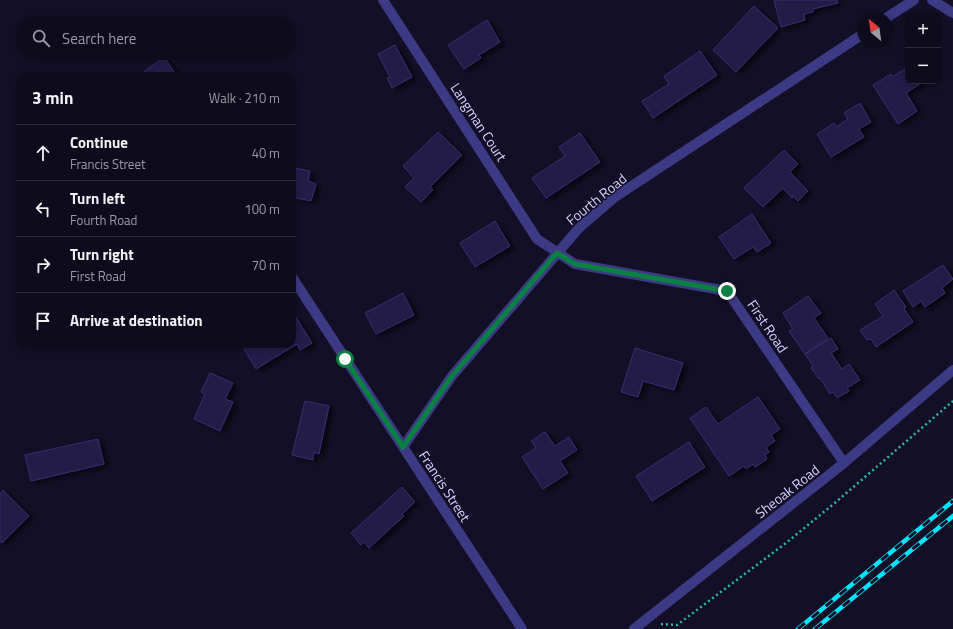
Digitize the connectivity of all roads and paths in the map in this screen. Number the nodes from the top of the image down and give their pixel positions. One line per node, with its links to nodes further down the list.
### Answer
1 (383, 0): 7 (street, Langman Court)
2 (914, 0): 5 (street)
3 (932, 0): 4 (street)
4 (953, 13)
5 (893, 14)
6 (857, 38): 7 (street, Fourth Road)
7 (557, 253): 11 (street, Fourth Road); 12 (street, First Road)
8 (296, 283): 11 (street, Francis Street)
9 (953, 370): 12 (street, Sheoak Road)
10 (953, 401): 13 (path)
11 (403, 447): 14 (street, Francis Street)
12 (844, 463): 13 (street, Sheoak Road)
13 (645, 626): 15 (street, Sheoak Road)
14 (522, 629)
15 (634, 629)

